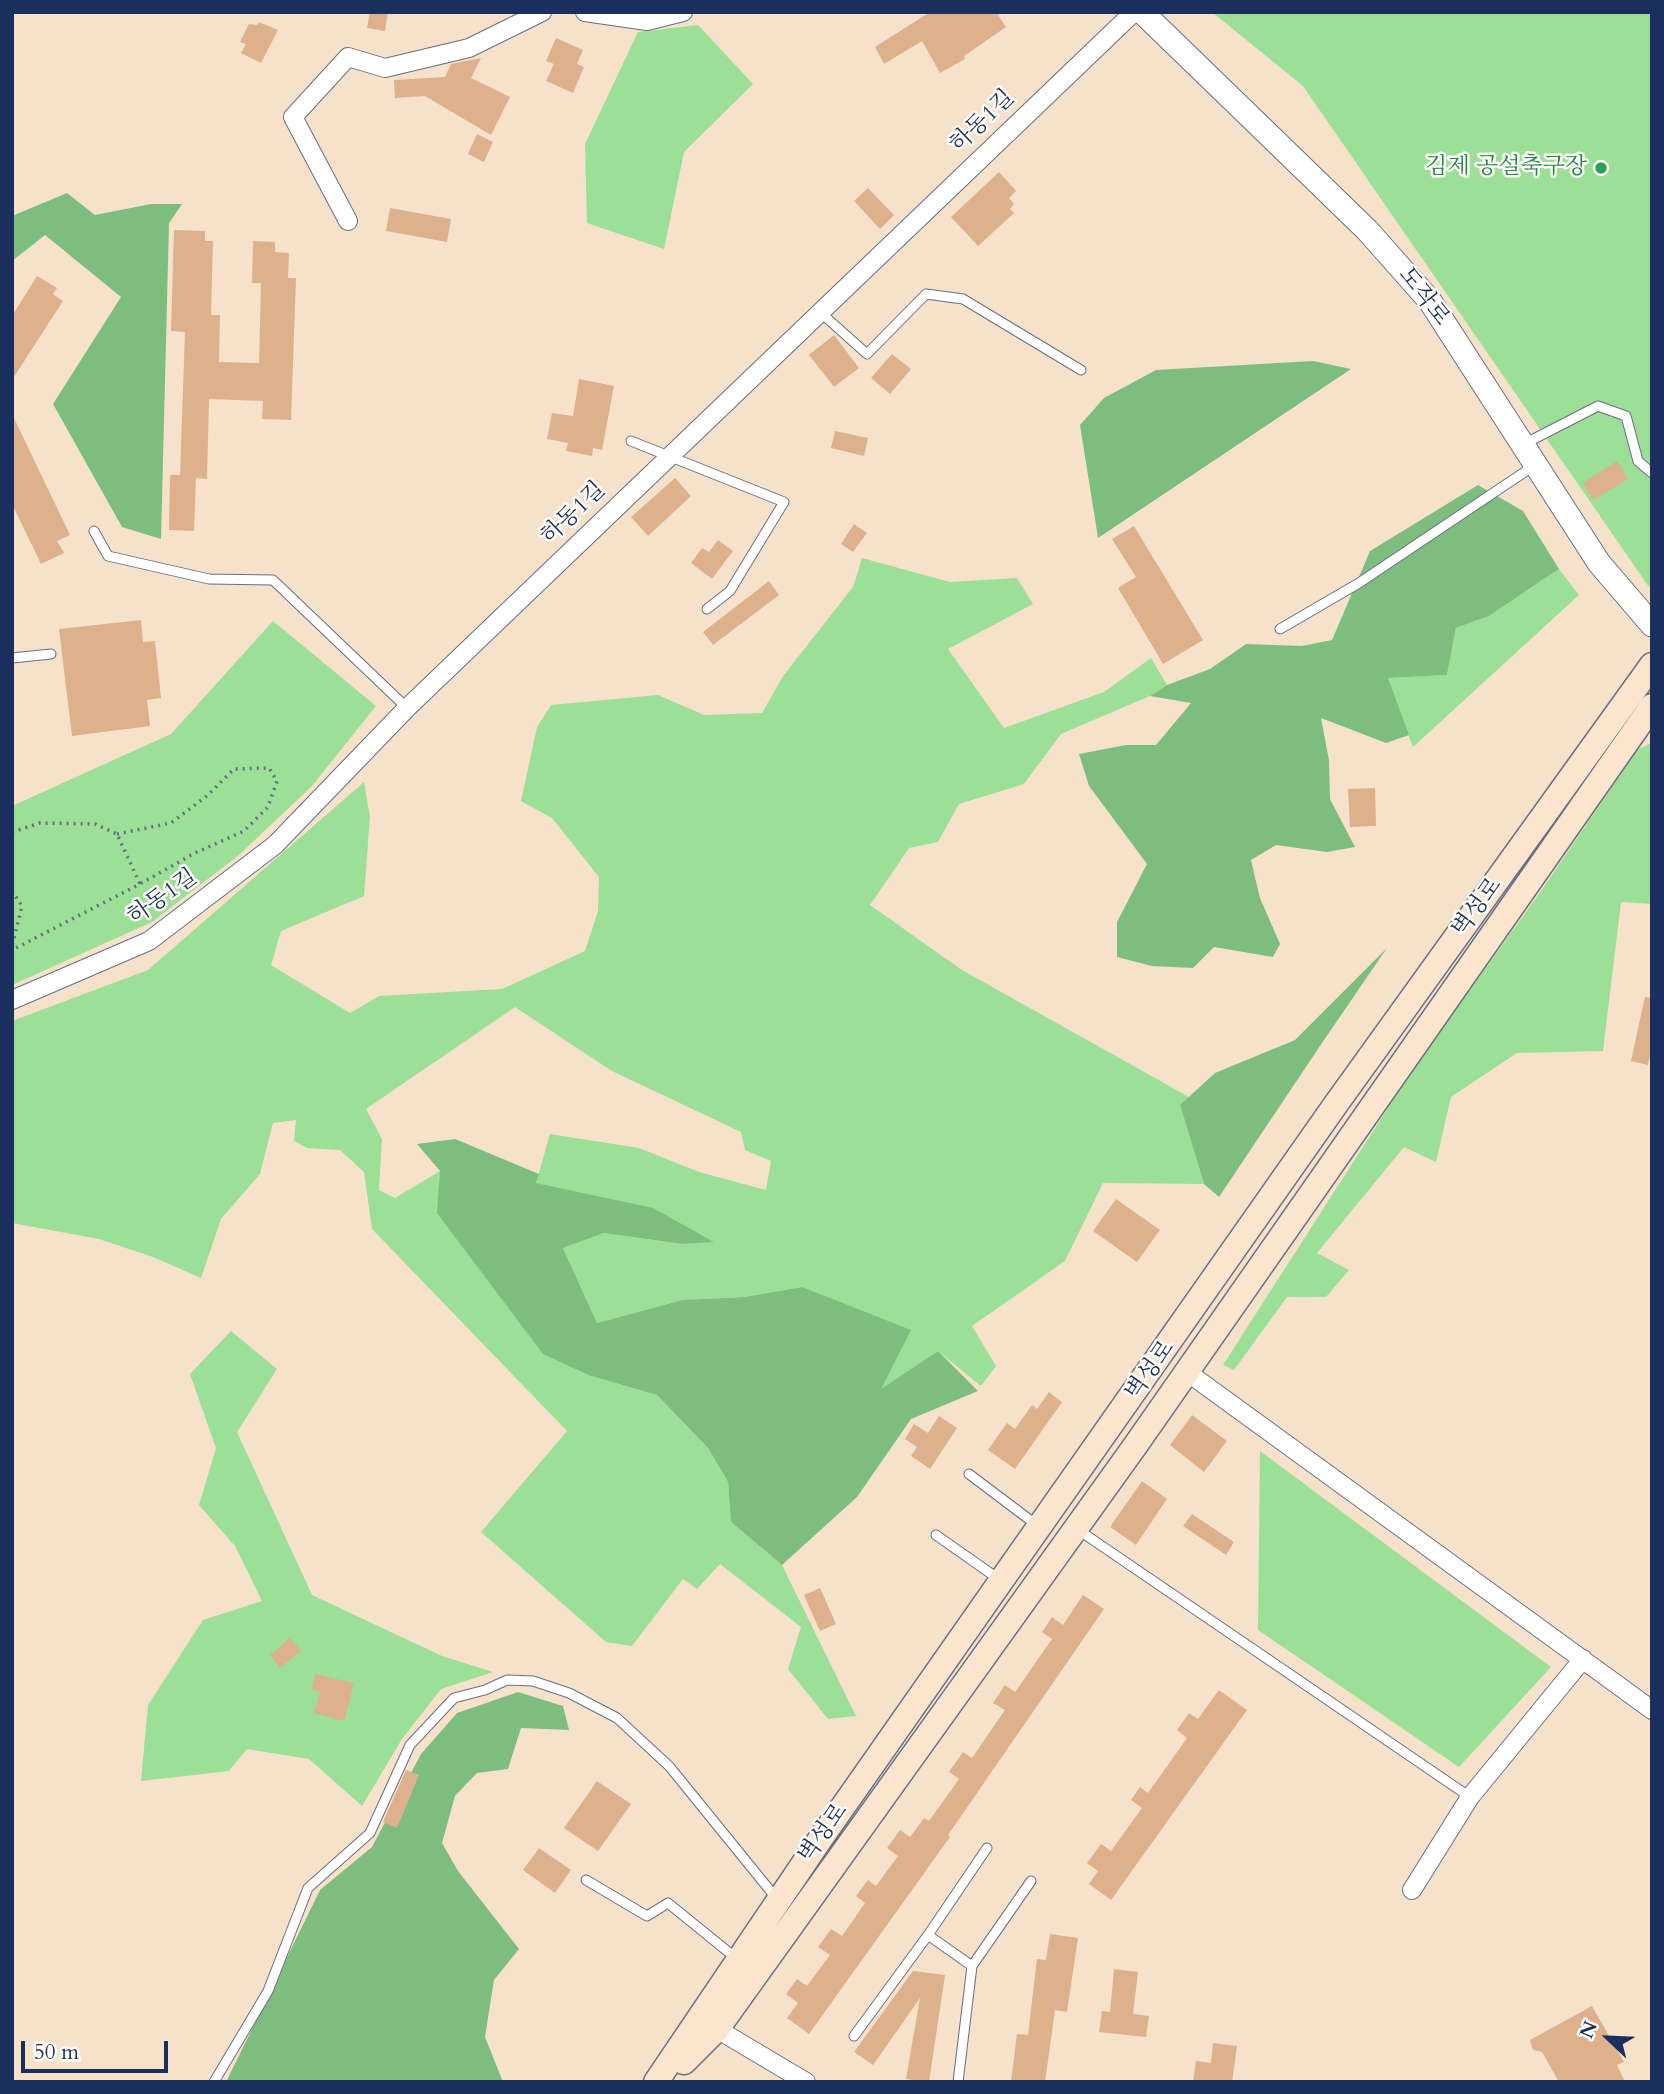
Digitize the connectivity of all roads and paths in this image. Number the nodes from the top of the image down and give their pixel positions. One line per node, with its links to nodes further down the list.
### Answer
1 (542, 12): 6 (street)
2 (585, 12): 3 (street)
3 (683, 12)
4 (1134, 12): 7 (street, 하동1길)
5 (1142, 12): 10 (street, 도작로)
6 (348, 221)
7 (820, 312): 8 (lane); 11 (street, 하동1길)
8 (1081, 370)
9 (631, 442): 11 (lane)
10 (1530, 454): 12 (lane); 15 (street, 도작로); 16 (lane)
11 (670, 456): 14 (lane); 21 (street, 하동1길)
12 (1652, 473)
13 (94, 531): 21 (lane)
14 (707, 609)
15 (1652, 625)
16 (1280, 629)
17 (51, 654): 18 (lane)
18 (12, 658)
19 (1652, 665): 30 (main road, 벽성로)
20 (1652, 706): 28 (main road, 벽성로)
21 (407, 708): 27 (street, 하동1길)
22 (12, 832): 23 (path)
23 (117, 834): 24 (path); 24 (path)
24 (140, 884): 26 (path)
25 (12, 891): 26 (path)
26 (12, 948)
27 (12, 1000)
28 (1187, 1372): 31 (main road, 벽성로); 34 (street)
29 (969, 1474): 30 (lane)
30 (1040, 1527): 33 (main road, 벽성로)
31 (1076, 1528): 36 (lane); 45 (main road, 벽성로)
32 (936, 1535): 33 (lane)
33 (1001, 1581): 41 (main road, 벽성로)
34 (1583, 1660): 35 (street); 36 (street)
35 (1652, 1710)
36 (1470, 1797): 40 (street)
37 (987, 1848): 42 (lane)
38 (586, 1880): 43 (lane)
39 (1031, 1881): 44 (lane)
40 (1412, 1891)
41 (778, 1901): 43 (main road, 벽성로); 48 (lane)
42 (928, 1935): 44 (lane); 46 (lane)
43 (738, 1961): 49 (main road, 벽성로)
44 (972, 1966): 53 (lane)
45 (717, 2029): 47 (main road, 벽성로); 52 (street)
46 (854, 2036)
47 (693, 2050): 50 (main road, 벽성로); 51 (main road)
48 (214, 2082)
49 (656, 2082)
50 (668, 2082)
51 (675, 2082)
52 (806, 2082)
53 (958, 2082)

